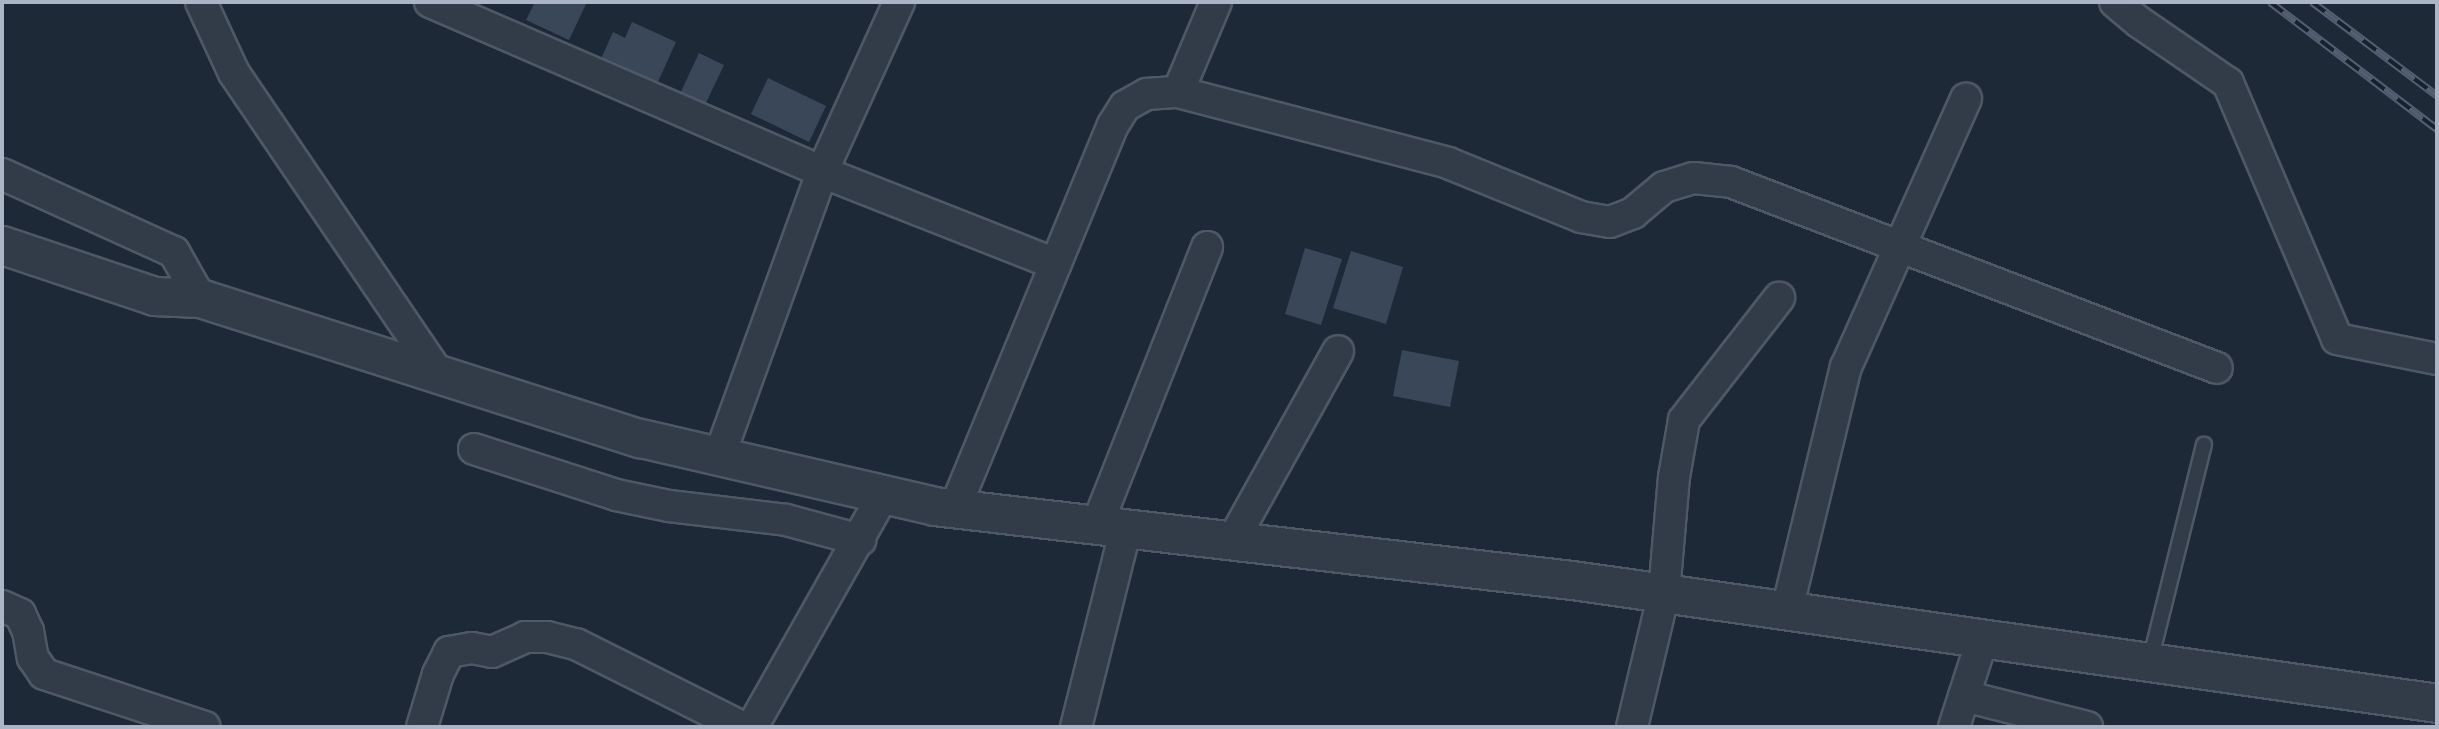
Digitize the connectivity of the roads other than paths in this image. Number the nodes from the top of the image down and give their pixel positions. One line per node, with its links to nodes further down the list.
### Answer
1 (201, 2): 19 (street)
2 (430, 2): 8 (street)
3 (899, 2): 8 (street)
4 (1216, 2): 6 (street)
5 (2115, 2): 17 (street)
6 (1178, 92): 12 (street); 13 (street)
7 (1966, 99): 12 (street)
8 (822, 172): 13 (street); 22 (street)
9 (2, 174): 14 (street)
10 (2, 245): 14 (street)
11 (1207, 247): 25 (street)
12 (1900, 247): 18 (street); 30 (street)
13 (1056, 264): 24 (street)
14 (200, 298): 19 (street)
15 (1779, 298): 28 (street)
16 (1338, 351): 27 (street)
17 (2437, 359)
18 (2217, 368)
19 (440, 376): 22 (street)
20 (2204, 444): 32 (lane)
21 (474, 449): 26 (street)
22 (719, 457): 23 (street)
23 (883, 495): 24 (street); 26 (street)
24 (955, 508): 25 (street)
25 (1112, 526): 27 (street); 40 (street)
26 (860, 540): 39 (street)
27 (1233, 540): 28 (street)
28 (1664, 593): 30 (street); 41 (street)
29 (2, 606): 35 (street)
30 (1787, 610): 31 (street)
31 (1983, 637): 32 (street); 33 (street)
32 (2150, 661): 34 (street)
33 (1964, 696): 42 (street); 43 (street)
34 (2437, 703)
35 (150, 719): 36 (street)
36 (205, 727)
37 (422, 727): 38 (street)
38 (742, 727)
39 (752, 727)
40 (1076, 727)
41 (1632, 727)
42 (1954, 727)
43 (2087, 727)

